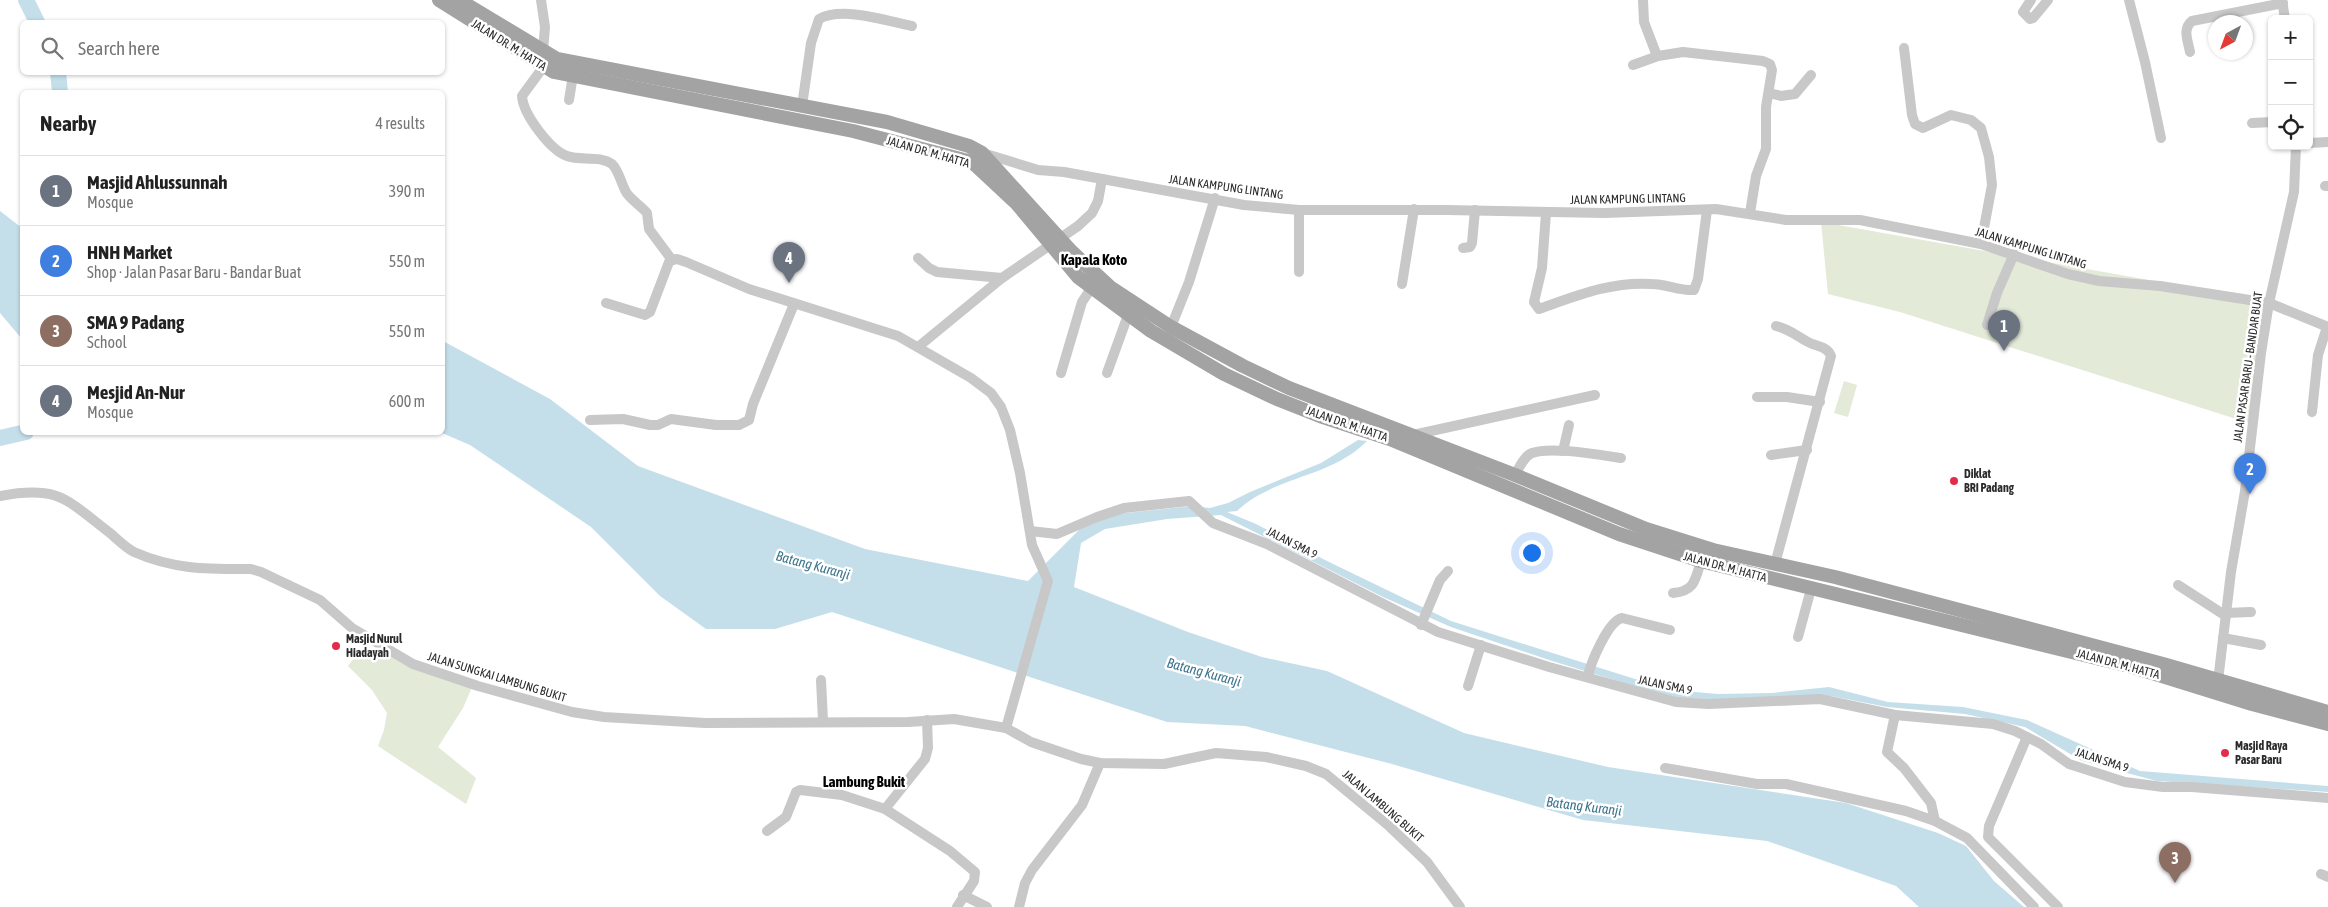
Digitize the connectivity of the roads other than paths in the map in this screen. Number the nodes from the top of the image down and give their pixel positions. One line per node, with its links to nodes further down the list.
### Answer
1 (439, 0): 16 (main road, JALAN DR. M. HATTA)
2 (459, 0): 12 (main road, JALAN DR. M. HATTA)
3 (541, 0): 12 (street)
4 (1643, 0): 14 (street)
5 (2031, 0): 6 (street)
6 (2048, 0)
7 (2128, 0): 25 (street)
8 (2282, 1): 9 (street); 13 (street)
9 (2284, 15)
10 (912, 26): 21 (street)
11 (1904, 48): 39 (street)
12 (543, 52): 22 (main road, JALAN DR. M. HATTA)
13 (2190, 52)
14 (1657, 56): 15 (street); 19 (street)
15 (1633, 65)
16 (544, 66): 17 (main road, JALAN DR. M. HATTA); 43 (street)
17 (573, 75): 20 (street); 22 (main road, JALAN DR. M. HATTA)
18 (1811, 75): 19 (street)
19 (1769, 93): 37 (street)
20 (569, 100)
21 (802, 106): 22 (main road, JALAN DR. M. HATTA); 29 (main road, JALAN DR. M. HATTA)
22 (764, 107): 29 (main road, JALAN DR. M. HATTA)
23 (2268, 122): 24 (street)
24 (2252, 123)
25 (2161, 138)
26 (2328, 142): 27 (street)
27 (2313, 143)
28 (2296, 150): 49 (street, JALAN PASAR BARU - BANDAR BUAT)
29 (977, 158): 30 (street, JALAN KAMPUNG LINTANG); 38 (main road, JALAN DR. M. HATTA)
30 (1102, 179): 31 (street, JALAN KAMPUNG LINTANG); 38 (street)
31 (1215, 198): 33 (street, JALAN KAMPUNG LINTANG); 54 (street)
32 (1414, 209): 33 (street, JALAN KAMPUNG LINTANG); 34 (street, JALAN KAMPUNG LINTANG); 46 (street)
33 (1299, 210): 44 (street)
34 (1475, 210): 36 (street, JALAN KAMPUNG LINTANG); 40 (street)
35 (1707, 210): 36 (street, JALAN KAMPUNG LINTANG); 36 (street); 37 (street, JALAN KAMPUNG LINTANG)
36 (1546, 212)
37 (1750, 214): 39 (street, JALAN KAMPUNG LINTANG)
38 (1055, 242): 45 (street); 47 (main road, JALAN DR. M. HATTA); 54 (main road, JALAN DR. M. HATTA)
39 (1981, 244): 41 (street, JALAN KAMPUNG LINTANG)
40 (1463, 248)
41 (2014, 254): 49 (street, JALAN KAMPUNG LINTANG); 52 (street)
42 (918, 258): 45 (street)
43 (672, 260): 48 (street); 50 (street)
44 (1299, 272)
45 (1002, 278): 56 (street)
46 (1402, 284)
47 (1092, 287): 51 (main road, JALAN DR. M. HATTA); 57 (street)
48 (606, 303)
49 (2269, 303): 55 (street, JALAN KAMPUNG LINTANG); 80 (street, JALAN PASAR BARU - BANDAR BUAT)
50 (794, 304): 56 (street); 63 (street)
51 (1128, 316): 58 (street); 65 (main road, JALAN DR. M. HATTA)
52 (1987, 325)
53 (1776, 326): 61 (street)
54 (1171, 327): 65 (main road, JALAN DR. M. HATTA)
55 (2328, 327): 62 (street)
56 (918, 347): 72 (street)
57 (1061, 373)
58 (1107, 373)
59 (1595, 395): 65 (street)
60 (1757, 397): 61 (street)
61 (1820, 402): 66 (street)
62 (2312, 412)
63 (590, 420)
64 (1569, 425): 67 (street)
65 (1417, 441): 70 (main road, JALAN DR. M. HATTA); 73 (main road, JALAN DR. M. HATTA)
66 (1807, 450): 68 (street); 74 (street)
67 (1563, 451): 69 (street); 70 (street)
68 (1771, 455)
69 (1621, 458)
70 (1516, 474): 73 (main road, JALAN DR. M. HATTA)
71 (0, 496): 95 (street, JALAN SUNGKAI LAMBUNG BUKIT)
72 (1030, 531): 81 (street, JALAN SMA 9); 97 (street)
73 (1708, 558): 74 (main road, JALAN DR. M. HATTA); 77 (main road, JALAN DR. M. HATTA); 78 (street)
74 (1775, 564): 87 (main road, JALAN DR. M. HATTA)
75 (1448, 571): 81 (street)
76 (2178, 585): 80 (street)
77 (1811, 589): 83 (street); 87 (main road, JALAN DR. M. HATTA)
78 (1673, 592)
79 (2251, 612): 80 (street)
80 (2226, 614): 84 (street, JALAN PASAR BARU - BANDAR BUAT)
81 (1423, 620): 86 (street, JALAN SMA 9)
82 (1670, 630): 88 (street)
83 (1798, 637)
84 (2223, 638): 85 (street); 90 (street, JALAN PASAR BARU - BANDAR BUAT)
85 (2261, 644)
86 (1482, 645): 88 (street, JALAN SMA 9); 91 (street)
87 (2082, 649): 90 (main road, JALAN DR. M. HATTA); 96 (main road, JALAN DR. M. HATTA)
88 (1589, 672): 93 (street, JALAN SMA 9)
89 (821, 680): 95 (street)
90 (2218, 681): 92 (main road, JALAN DR. M. HATTA)
91 (1468, 686)
92 (2328, 712)
93 (1895, 715): 98 (street, JALAN SMA 9); 103 (street)
94 (927, 720): 95 (street, JALAN SUNGKAI LAMBUNG BUKIT); 97 (street, JALAN SUNGKAI LAMBUNG BUKIT); 102 (street)
95 (823, 721)
96 (2328, 724)
97 (1006, 728): 99 (street, JALAN LAMBUNG BUKIT)
98 (2027, 737): 101 (street, JALAN SMA 9); 111 (street)
99 (1100, 763): 108 (street); 109 (street, JALAN LAMBUNG BUKIT)
100 (1665, 768): 103 (street)
101 (2328, 798)
102 (884, 810): 104 (street); 105 (street)
103 (1935, 821): 110 (street)
104 (766, 831)
105 (963, 896): 106 (street); 107 (street)
106 (957, 907)
107 (987, 907)
108 (1019, 907)
109 (1460, 907)
110 (2034, 907)
111 (2058, 907)

